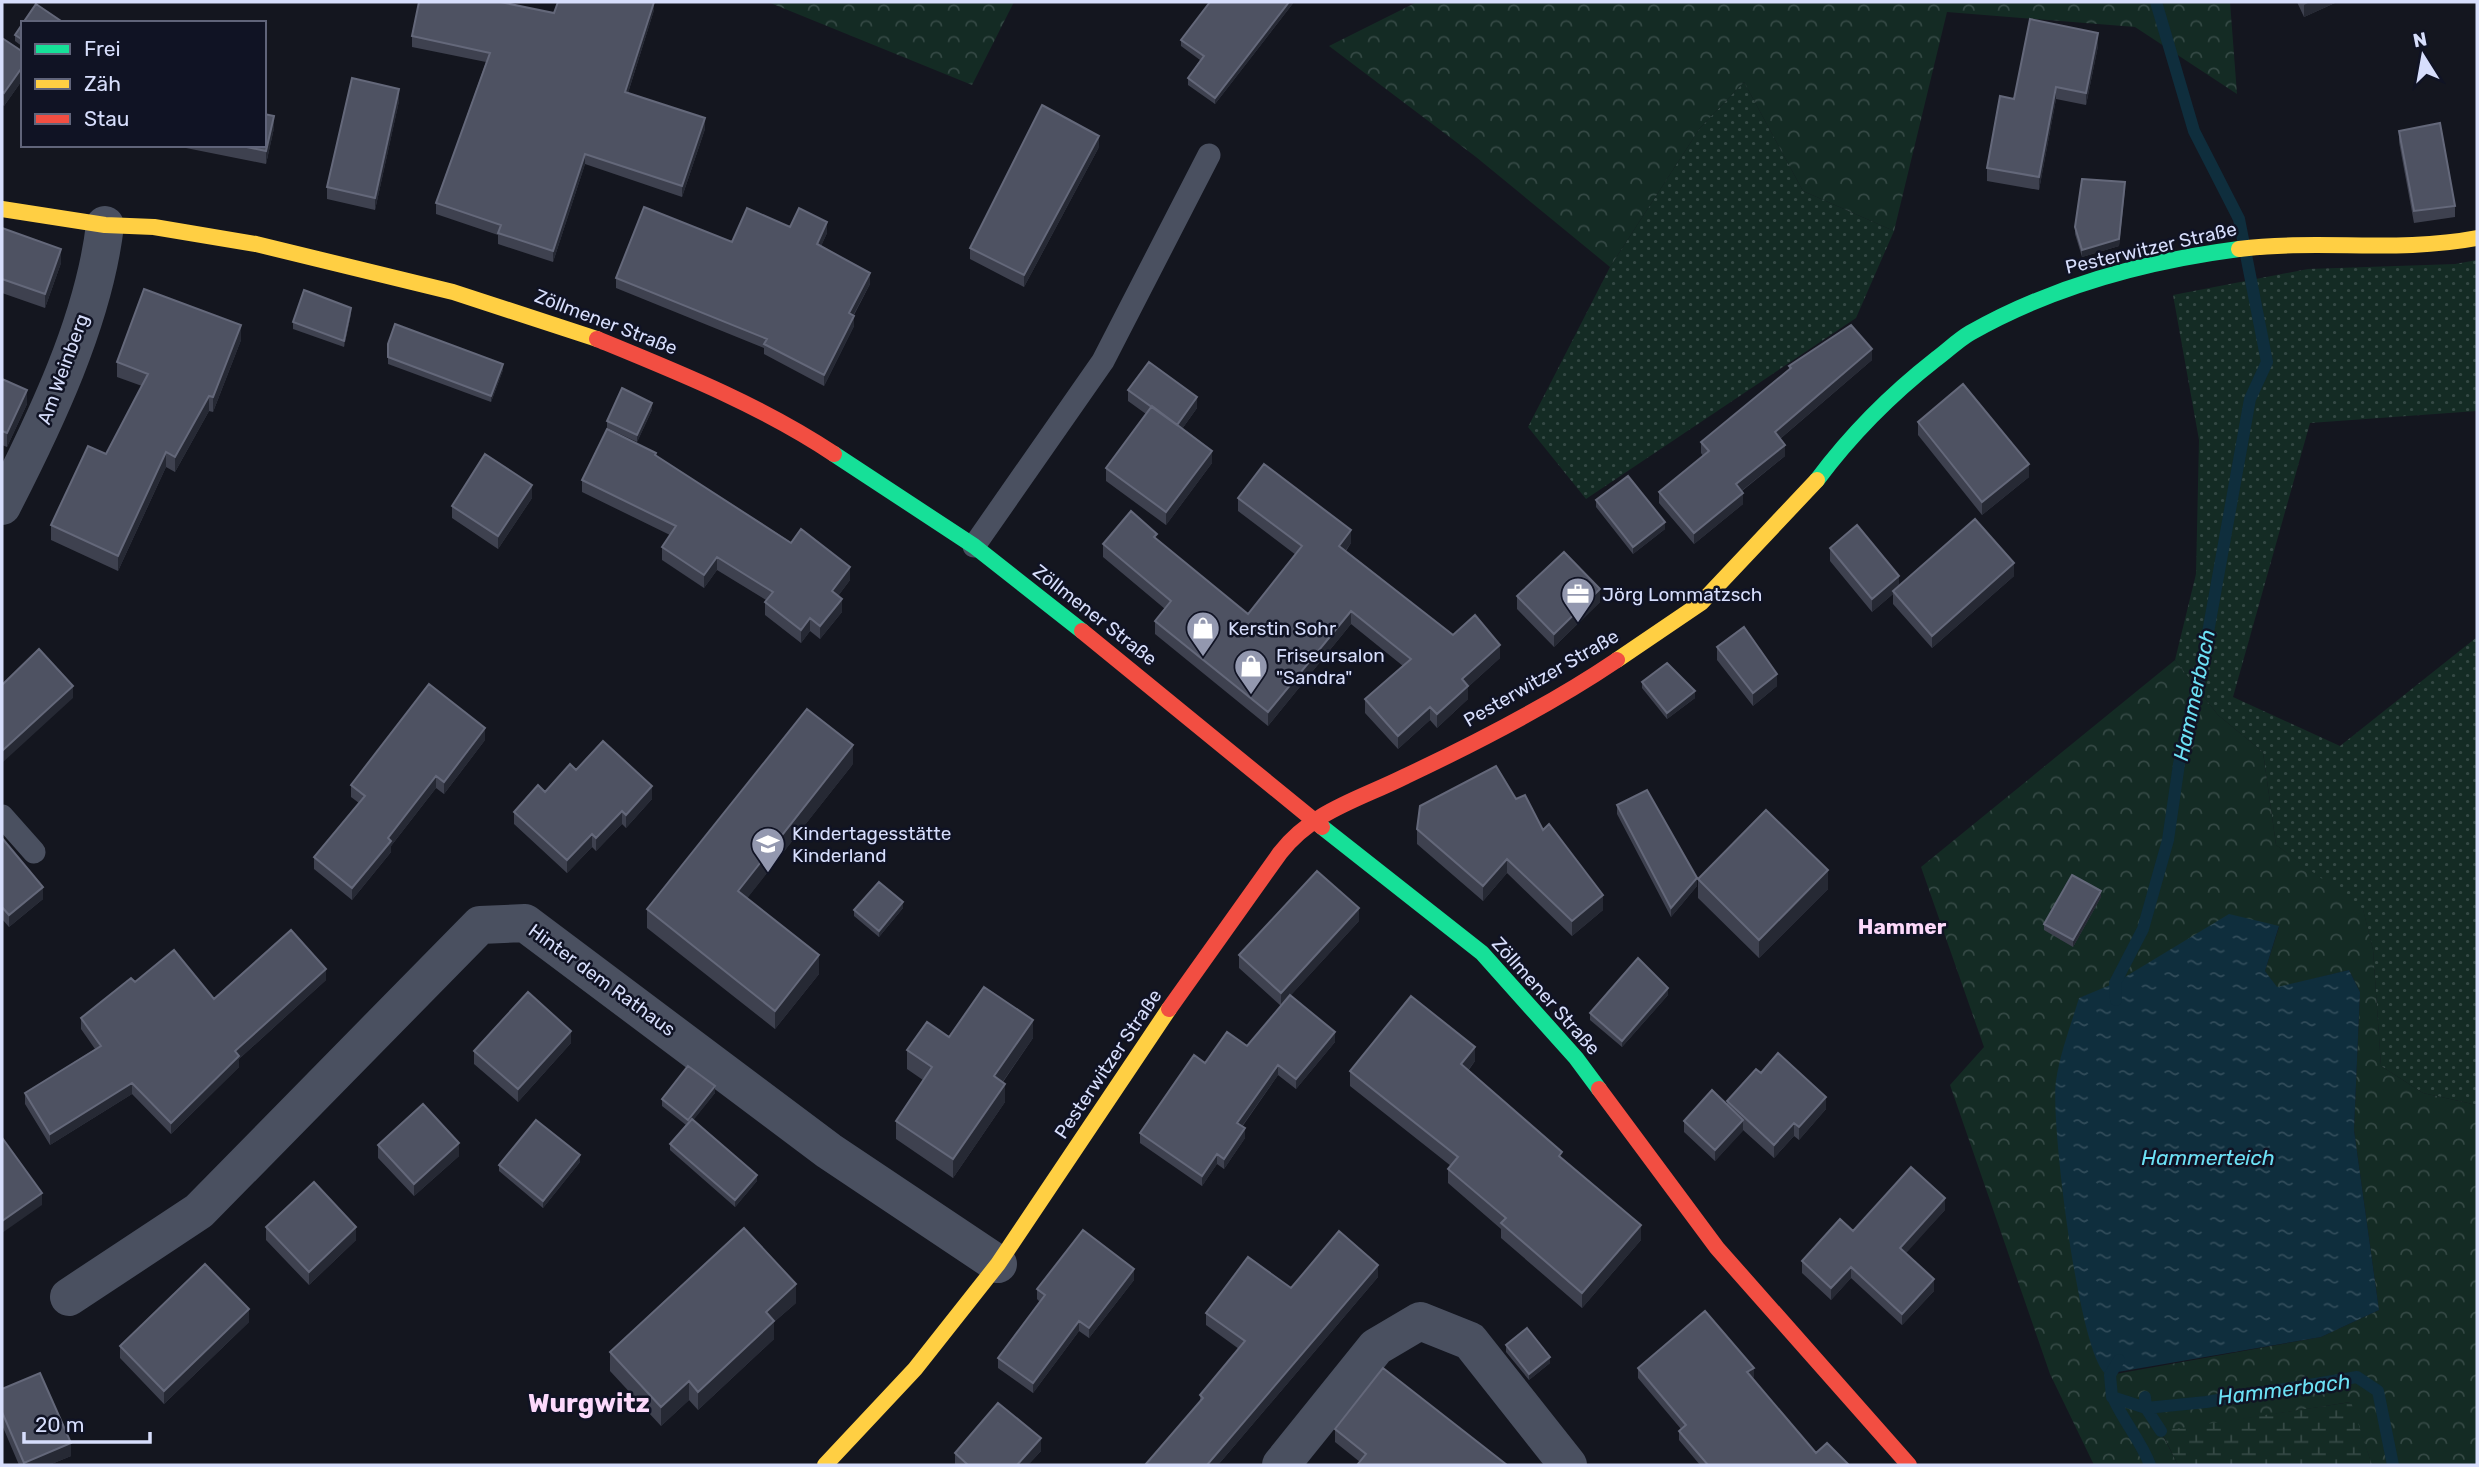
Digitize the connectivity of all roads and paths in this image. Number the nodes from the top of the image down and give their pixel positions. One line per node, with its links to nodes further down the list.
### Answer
1 (1209, 155): 6 (lane)
2 (2, 209): 3 (street, Zöllmener Straße)
3 (105, 225): 5 (street, Am Weinberg); 6 (street, Zöllmener Straße)
4 (2477, 238): 8 (street, Pesterwitzer Straße)
5 (2, 506)
6 (974, 546): 8 (street, Zöllmener Straße)
7 (2, 816): 9 (lane)
8 (1313, 819): 10 (street, Pesterwitzer Straße); 15 (street, Zöllmener Straße)
9 (34, 852)
10 (998, 1264): 11 (street, Hinter dem Rathaus); 12 (street, Pesterwitzer Straße)
11 (69, 1297)
12 (825, 1465)
13 (1281, 1465): 14 (street)
14 (1568, 1465)
15 (1909, 1465)

